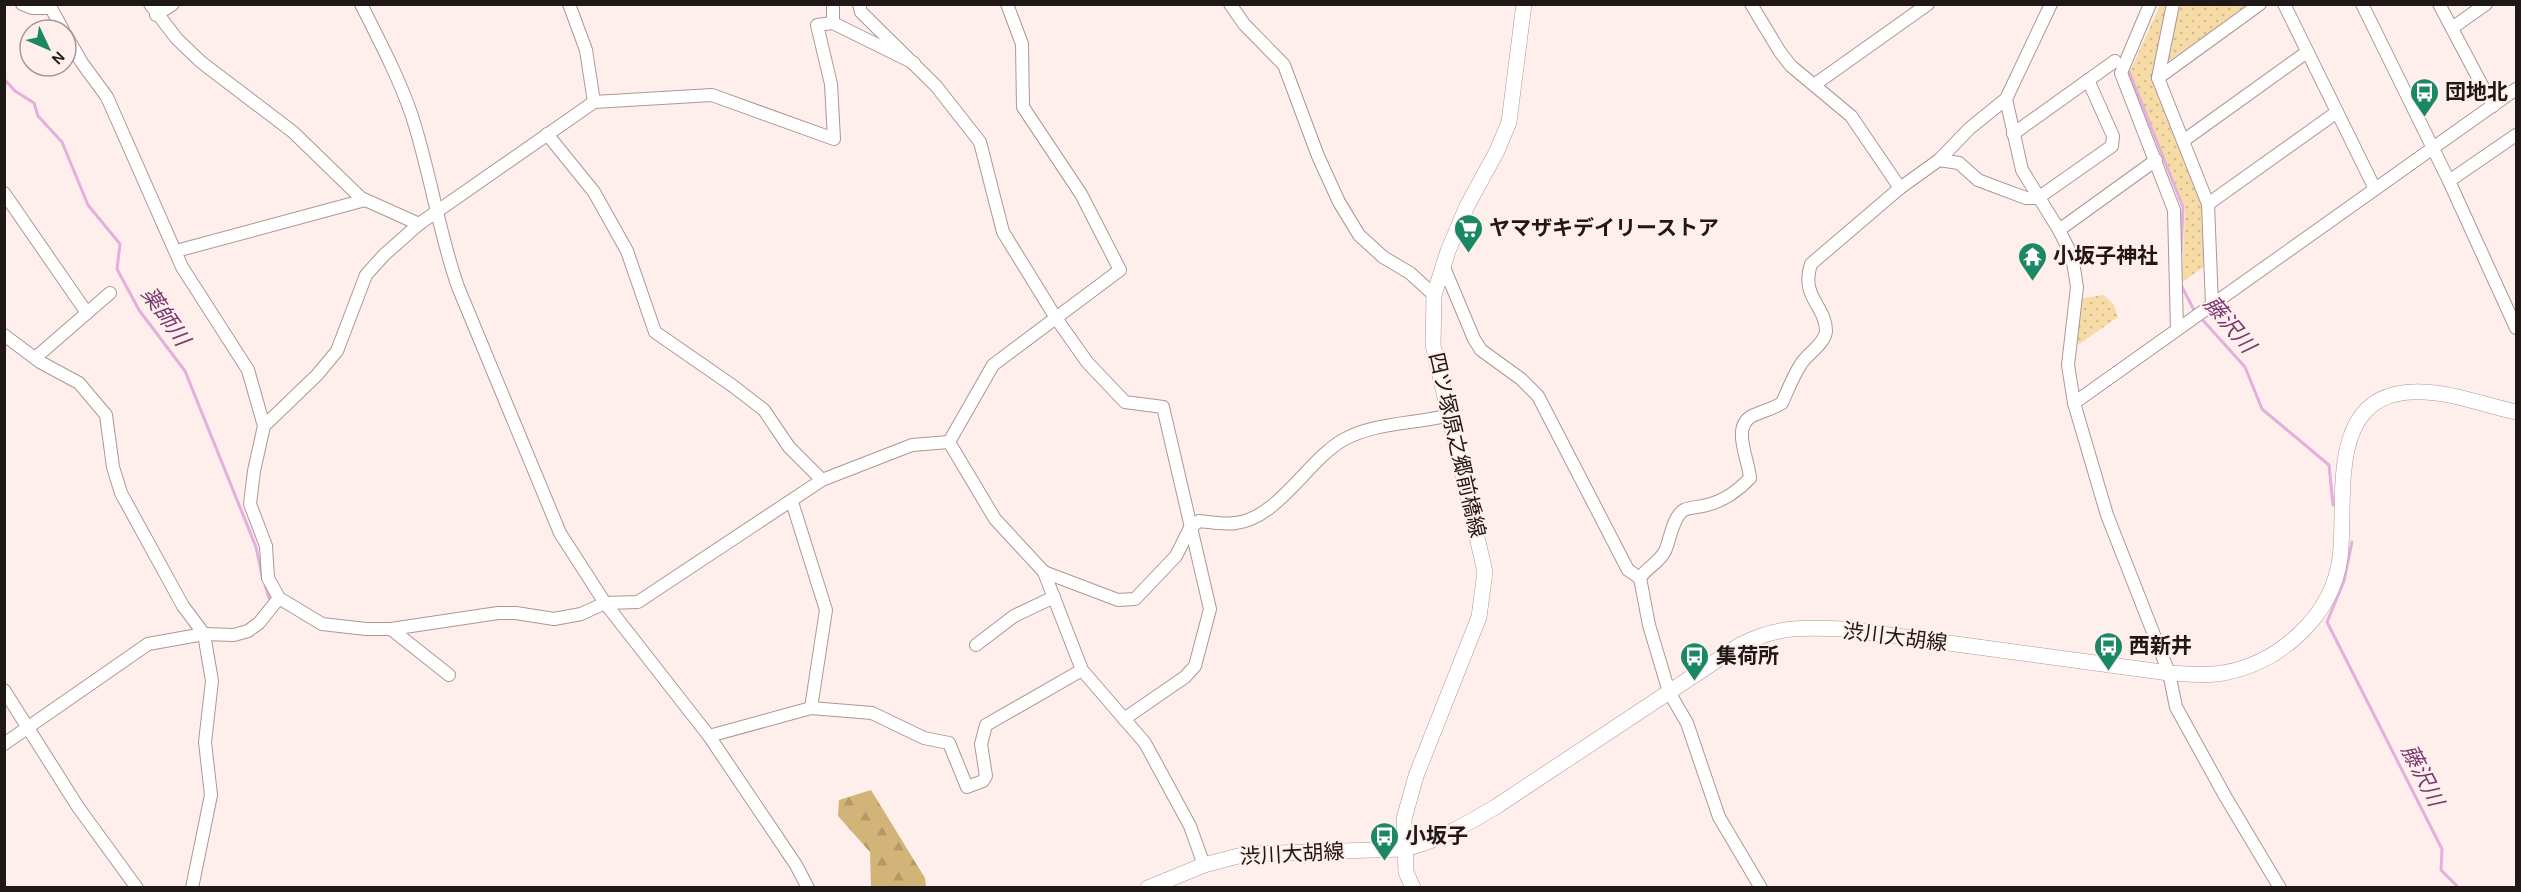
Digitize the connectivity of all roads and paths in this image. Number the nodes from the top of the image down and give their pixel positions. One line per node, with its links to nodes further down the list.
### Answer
1 (22, 4): 21 (street)
2 (172, 4): 20 (street)
3 (361, 4): 50 (street)
4 (569, 4): 33 (street)
5 (833, 4): 22 (street)
6 (859, 4): 27 (street)
7 (1007, 4): 59 (street)
8 (1230, 4): 56 (street)
9 (1524, 4): 54 (main road, 四ツ塚原之郷前橋線)
10 (1751, 4): 30 (street)
11 (1928, 4): 30 (street)
12 (2051, 4): 32 (street)
13 (2150, 4): 42 (street)
14 (2173, 4): 28 (street)
15 (2260, 4): 28 (street)
16 (2284, 4): 24 (street)
17 (2362, 4): 40 (street)
18 (2439, 4): 23 (street)
19 (2486, 4): 23 (street)
20 (153, 10): 48 (street)
21 (56, 18)
22 (833, 23): 27 (street); 33 (street)
23 (2451, 28): 34 (street)
24 (2307, 52): 35 (street); 39 (street)
25 (78, 56): 53 (street)
26 (2115, 61): 29 (street)
27 (914, 63): 59 (street)
28 (2158, 78): 39 (street)
29 (2088, 80): 37 (street); 47 (street)
30 (1814, 85): 44 (street)
31 (2517, 89): 34 (street)
32 (2006, 99): 37 (street); 41 (street)
33 (594, 102): 36 (street)
34 (2493, 106): 40 (street)
35 (2337, 112): 45 (street); 49 (street)
36 (547, 134): 50 (street); 69 (street)
37 (2013, 134): 47 (street)
38 (2517, 135): 43 (street)
39 (2183, 141): 49 (street)
40 (2433, 148): 43 (street); 45 (street)
41 (1939, 160): 44 (street); 47 (street)
42 (2156, 160): 52 (street); 61 (street)
43 (2449, 181): 60 (street)
44 (1900, 188): 73 (street)
45 (2375, 189): 57 (street)
46 (4, 193): 58 (street)
47 (2038, 198): 52 (street)
48 (364, 200): 51 (street); 53 (street)
49 (2208, 204): 57 (street)
50 (436, 214): 51 (street); 76 (street)
51 (419, 224): 67 (street)
52 (2059, 230): 64 (street)
53 (176, 251): 67 (street)
54 (1443, 265): 56 (main road, 四ツ塚原之郷前橋線); 73 (street)
55 (110, 293): 58 (street)
56 (1434, 295): 66 (main road, 四ツ塚原之郷前橋線)
57 (2212, 305): 61 (street)
58 (87, 312): 63 (street)
59 (1056, 318): 68 (street); 71 (street)
60 (2517, 328)
61 (2177, 329): 64 (street)
62 (4, 335): 63 (street)
63 (34, 358): 78 (street)
64 (2074, 402): 81 (street)
65 (2517, 412): 81 (main road, 渋川大胡線)
66 (1450, 415): 71 (street); 90 (main road, 四ツ塚原之郷前橋線)
67 (264, 426): 75 (street)
68 (949, 442): 69 (street); 72 (street)
69 (822, 480): 70 (street)
70 (792, 502): 76 (street); 85 (street)
71 (1190, 528): 72 (street); 86 (street)
72 (1044, 572): 74 (street)
73 (1640, 578): 84 (street)
74 (1054, 597): 79 (street); 80 (street)
75 (279, 598): 77 (street); 78 (street)
76 (605, 603): 77 (street); 88 (street)
77 (391, 629): 82 (street)
78 (204, 634): 87 (street); 93 (street)
79 (976, 645)
80 (1082, 670): 85 (street); 86 (street)
81 (2169, 673): 84 (main road, 渋川大胡線); 98 (street)
82 (449, 675)
83 (4, 690): 87 (street)
84 (1669, 693): 90 (main road, 渋川大胡線); 97 (street)
85 (811, 708): 88 (street)
86 (1124, 719): 91 (street)
87 (28, 729): 89 (street); 92 (street)
88 (709, 736): 94 (street)
89 (4, 744)
90 (1404, 849): 91 (main road, 渋川大胡線); 96 (main road, 四ツ塚原之郷前橋線)
91 (1204, 865): 95 (main road, 渋川大胡線)
92 (137, 888)
93 (192, 888)
94 (808, 888)
95 (1148, 888)
96 (1413, 888)
97 (1761, 888)
98 (2280, 888)

